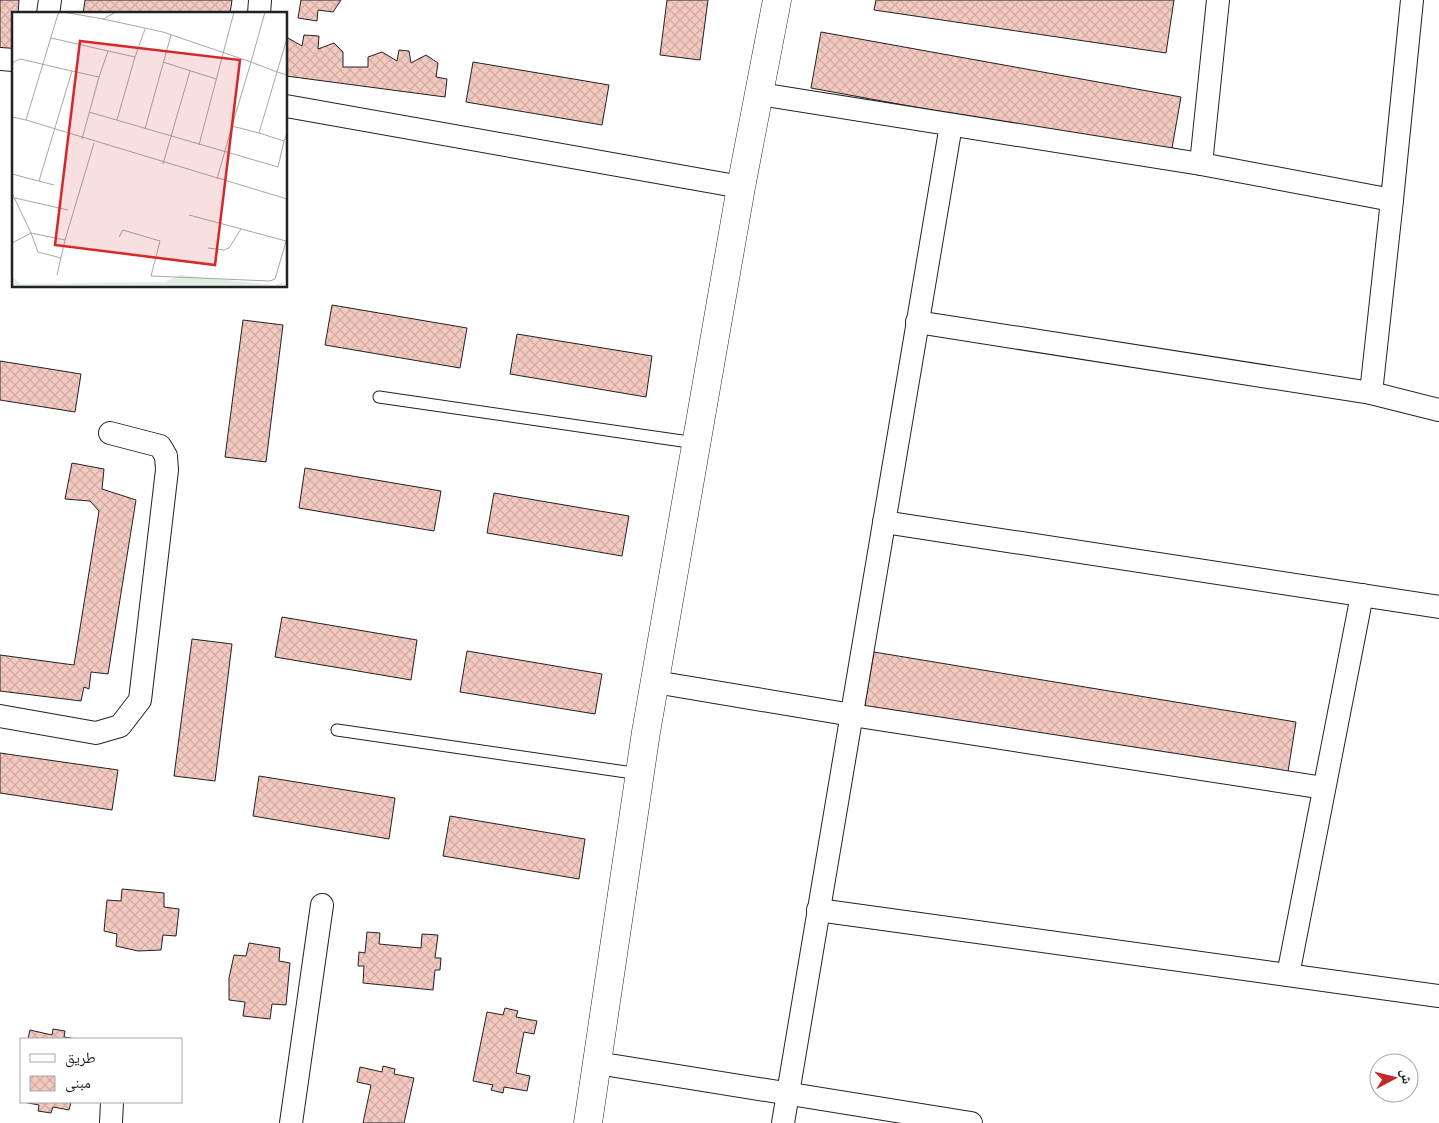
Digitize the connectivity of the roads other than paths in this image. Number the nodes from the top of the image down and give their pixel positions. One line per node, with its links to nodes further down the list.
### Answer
1 (777, 0): 4 (street)
2 (1218, 0): 7 (street)
3 (1412, 0): 9 (street)
4 (759, 94): 6 (street); 8 (street)
5 (288, 106): 8 (street)
6 (951, 125): 7 (street); 10 (street)
7 (1201, 164): 9 (street)
8 (741, 186): 15 (street)
9 (1392, 200): 11 (street)
10 (918, 322): 11 (street); 16 (street)
11 (1370, 393): 13 (street)
12 (379, 397): 15 (lane)
13 (1439, 410)
14 (110, 434): 21 (street)
15 (696, 443): 19 (street)
16 (884, 522): 17 (street); 20 (street)
17 (1362, 595): 18 (street); 24 (street)
18 (1439, 607)
19 (655, 682): 20 (street); 23 (street)
20 (852, 714): 24 (street); 26 (street)
21 (0, 716)
22 (337, 730): 23 (lane)
23 (640, 774): 29 (street)
24 (1324, 788): 27 (street)
25 (322, 905): 33 (street)
26 (818, 910): 27 (street); 30 (street)
27 (1288, 975): 28 (street)
28 (1439, 996)
29 (597, 1063): 30 (street); 34 (street)
30 (788, 1094): 35 (street); 36 (street)
31 (112, 1103): 32 (street)
32 (111, 1123)
33 (291, 1123)
34 (588, 1123)
35 (783, 1123)
36 (971, 1123)

